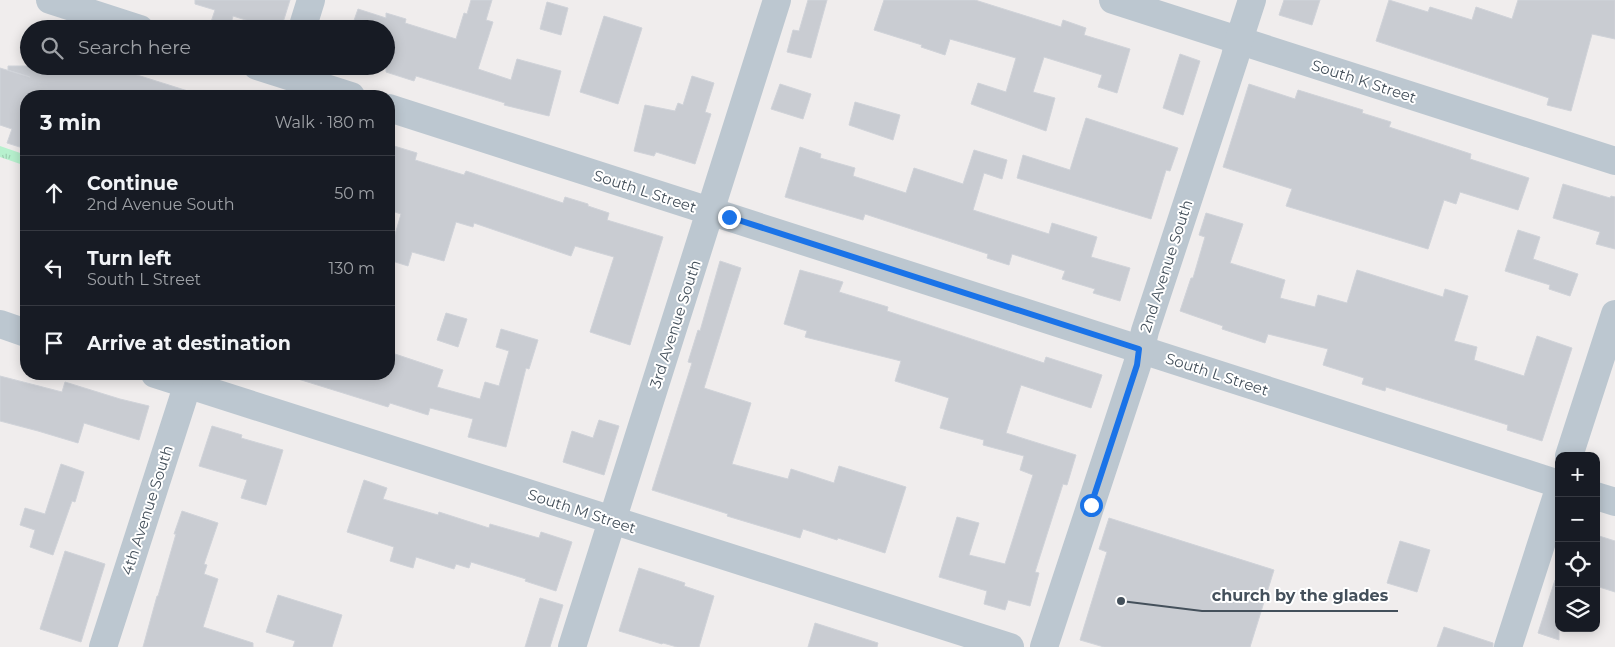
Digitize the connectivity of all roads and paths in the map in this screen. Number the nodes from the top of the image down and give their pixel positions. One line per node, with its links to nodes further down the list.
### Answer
1 (50, 0): 6 (street)
2 (311, 0): 7 (street)
3 (778, 0): 13 (street, 3rd Avenue South)
4 (1113, 0): 8 (street, South K Street)
5 (1252, 0): 8 (street, 2nd Avenue South)
6 (112, 20)
7 (305, 20)
8 (1239, 40): 12 (street, South K Street); 17 (street, 2nd Avenue South)
9 (285, 79): 10 (street)
10 (328, 90)
11 (395, 110): 13 (street, South L Street)
12 (1615, 161)
13 (711, 212): 17 (street, South L Street); 25 (street, 3rd Avenue South)
14 (1615, 314): 20 (street)
15 (0, 324): 16 (street)
16 (20, 330)
17 (1139, 349): 21 (street, South L Street); 29 (street, 2nd Avenue South)
18 (189, 380): 26 (street, 4th Avenue South)
19 (192, 380): 25 (street, South M Street)
20 (1570, 452)
21 (1555, 483)
22 (1556, 497): 30 (street)
23 (1599, 497): 24 (street)
24 (1615, 502)
25 (612, 520): 27 (street, 3rd Avenue South); 28 (street, South M Street)
26 (103, 647)
27 (572, 647)
28 (1010, 647)
29 (1044, 647)
30 (1508, 647)

